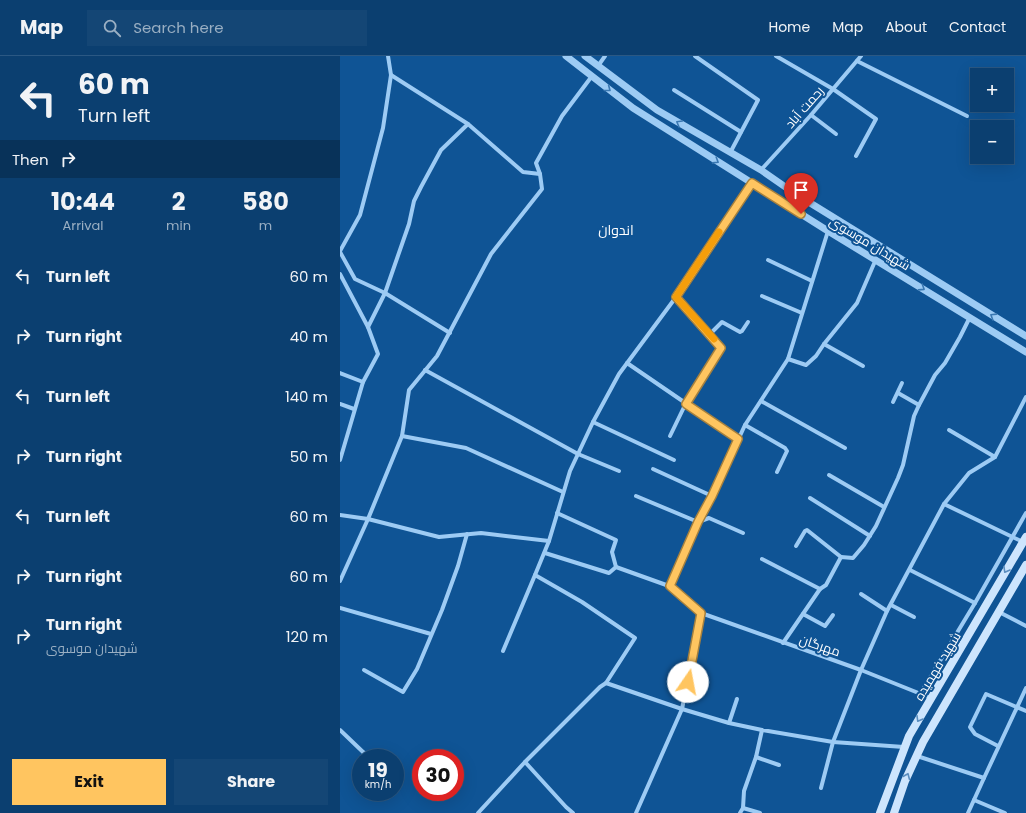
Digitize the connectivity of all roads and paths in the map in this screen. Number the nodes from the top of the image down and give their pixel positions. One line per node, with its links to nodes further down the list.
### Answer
1 (388, 56): 11 (street)
2 (566, 56): 12 (street, شهیدان موسوی)
3 (585, 56): 10 (street, شهیدان موسوی)
4 (604, 56): 10 (street)
5 (695, 56): 18 (street)
6 (776, 56): 8 (street)
7 (861, 56): 9 (street, رحمت آباد)
8 (781, 57): 13 (street)
9 (857, 61): 13 (street, رحمت آباد); 16 (street)
10 (598, 66): 20 (street, شهیدان موسوی, one-way to 10)
11 (391, 75): 17 (street); 26 (street)
12 (592, 76): 23 (street); 24 (street, شهیدان موسوی, one-way to 24)
13 (833, 89): 15 (street, رحمت آباد); 21 (street)
14 (674, 90): 18 (street)
15 (811, 115): 19 (street); 22 (street, رحمت آباد)
16 (967, 116)
17 (468, 124): 23 (street); 31 (street)
18 (741, 132): 20 (street)
19 (836, 134)
20 (730, 153): 22 (street, شهیدان موسوی)
21 (856, 156)
22 (761, 170): 40 (street, شهیدان موسوی, one-way to 22)
23 (540, 174): 38 (street)
24 (752, 183): 25 (street, شهیدان موسوی); 33 (street)
25 (828, 231): 27 (street, شهیدان موسوی); 30 (street)
26 (340, 252): 31 (street)
27 (876, 259): 35 (street, شهیدان موسوی, one-way to 35); 41 (street)
28 (768, 260): 30 (street)
29 (340, 274): 37 (street)
30 (812, 281): 34 (street)
31 (385, 293): 37 (street); 38 (street)
32 (762, 296): 34 (street)
33 (676, 297): 39 (street); 44 (street)
34 (802, 314): 43 (street)
35 (970, 317): 42 (street, شهیدان موسوی); 56 (street)
36 (748, 322): 39 (street)
37 (368, 327): 48 (street)
38 (450, 333): 46 (street)
39 (710, 334): 55 (street)
40 (1026, 336)
41 (824, 344): 43 (street); 45 (street)
42 (1026, 352)
43 (788, 359): 52 (street)
44 (627, 363): 55 (street); 58 (street)
45 (863, 366)
46 (425, 370): 61 (street); 65 (street)
47 (340, 373): 48 (street)
48 (363, 382): 57 (street)
49 (902, 383): 50 (street)
50 (898, 393): 53 (street); 56 (street)
51 (1026, 397): 66 (street)
52 (761, 401): 59 (street); 64 (street)
53 (893, 402)
54 (340, 404): 57 (street)
55 (686, 404): 62 (street); 63 (street)
56 (919, 405): 78 (street)
57 (354, 409): 67 (street)
58 (594, 422): 65 (street); 68 (street)
59 (745, 425): 63 (street); 71 (street)
60 (949, 430): 66 (street)
61 (402, 436): 73 (street); 82 (street)
62 (670, 436)
63 (738, 439): 75 (street)
64 (845, 448)
65 (578, 454): 70 (street); 73 (street)
66 (995, 457): 77 (street)
67 (340, 460)
68 (674, 460)
69 (653, 469): 75 (street)
70 (619, 471)
71 (777, 472)
72 (829, 475): 78 (street)
73 (563, 492): 79 (street)
74 (636, 496): 83 (street)
75 (712, 496): 83 (street)
76 (810, 498): 86 (street)
77 (944, 504): 87 (street); 96 (street)
78 (884, 506): 86 (street)
79 (557, 513): 89 (street); 95 (street)
80 (1026, 513): 87 (street)
81 (340, 515): 82 (street)
82 (368, 519): 85 (street); 98 (street)
83 (698, 522): 84 (street); 99 (street)
84 (743, 533)
85 (467, 534): 89 (street); 113 (street)
86 (870, 536): 92 (street)
87 (1012, 537): 88 (street); 102 (street)
88 (1024, 539): 112 (main road, شهید فهمیده, one-way to 112)
89 (549, 541): 91 (street)
90 (796, 546): 92 (street)
91 (545, 553): 95 (street); 97 (street)
92 (841, 557): 100 (street)
93 (762, 559): 100 (street)
94 (1026, 566): 106 (main road, شهید فهمیده)
95 (616, 567): 99 (street)
96 (910, 570): 102 (street); 103 (street)
97 (535, 575): 117 (street); 121 (street)
98 (340, 581)
99 (670, 586): 107 (street)
100 (820, 589): 108 (street)
101 (861, 594): 105 (street)
102 (975, 603): 123 (street)
103 (891, 605): 105 (street); 110 (street)
104 (340, 608): 113 (street)
105 (887, 611): 120 (street)
106 (999, 612): 111 (street); 114 (main road, شهید فهمیده)
107 (701, 613): 115 (street, مهرگان); 127 (street)
108 (803, 614): 109 (street); 115 (street)
109 (833, 615)
110 (914, 617)
111 (1026, 626)
112 (972, 629): 114 (main road); 116 (main road, شهید فهمیده)
113 (431, 634): 119 (street)
114 (985, 635): 118 (main road, شهید فهمیده)
115 (783, 643): 120 (street, مهرگان)
116 (962, 647): 118 (main road); 124 (main road, شهید فهمیده)
117 (503, 651)
118 (974, 654): 136 (main road, شهید فهمیده)
119 (364, 670)
120 (861, 670): 123 (street, مهرگان); 132 (street)
121 (606, 683): 127 (street); 138 (street)
122 (1026, 688): 126 (street)
123 (920, 694): 124 (street, مهرگان)
124 (931, 698): 134 (main road, شهید فهمیده, one-way to 134)
125 (737, 699): 129 (street)
126 (1016, 707): 128 (street); 133 (street); 133 (street)
127 (682, 710): 129 (street); 146 (street)
128 (1026, 712)
129 (729, 723): 131 (street)
130 (340, 730): 135 (street)
131 (762, 730): 132 (street); 137 (street)
132 (833, 742): 134 (street); 141 (street)
133 (998, 746): 140 (street)
134 (905, 747): 149 (main road, شهید فهمیده)
135 (360, 749)
136 (916, 756): 140 (street); 150 (main road, شهید فهمیده, one-way to 136)
137 (756, 757): 139 (street); 143 (street)
138 (525, 762): 144 (street); 145 (street)
139 (779, 765)
140 (984, 778): 142 (street)
141 (821, 788)
142 (974, 800): 151 (street); 152 (street)
143 (743, 808): 147 (street); 148 (street)
144 (478, 813)
145 (573, 813)
146 (636, 813)
147 (740, 813)
148 (760, 813)
149 (880, 813)
150 (894, 813)
151 (968, 813)
152 (1005, 813)

